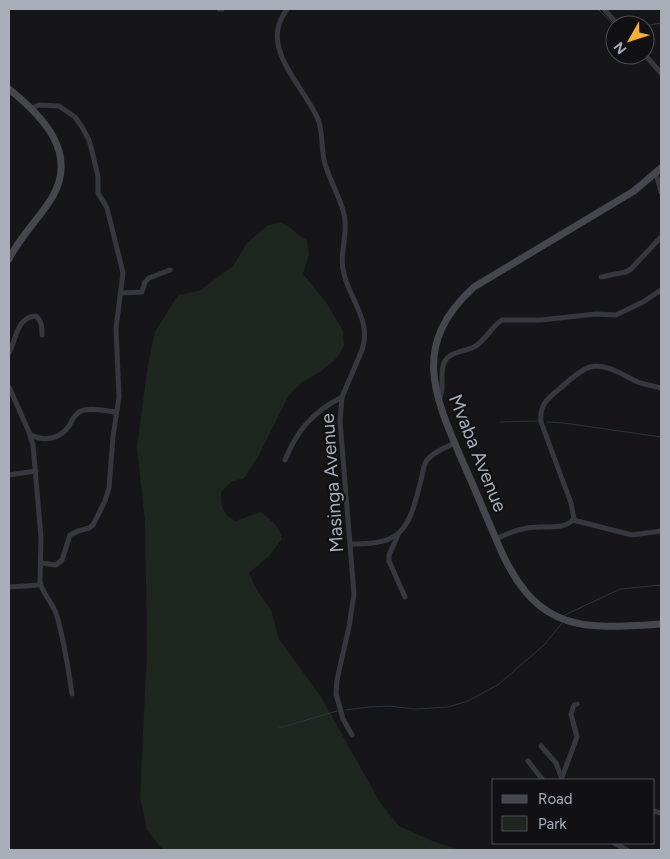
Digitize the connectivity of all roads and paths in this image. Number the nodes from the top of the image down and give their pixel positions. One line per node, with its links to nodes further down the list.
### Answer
1 (287, 9): 16 (street, Masinga Avenue)
2 (9, 90): 3 (street)
3 (32, 108): 7 (street); 11 (street)
4 (659, 171): 5 (street); 17 (street, Mvaba Avenue)
5 (661, 192)
6 (661, 237): 9 (street)
7 (9, 259)
8 (170, 270): 11 (street)
9 (601, 277)
10 (661, 290): 17 (street)
11 (121, 293): 18 (street)
12 (42, 335): 13 (street)
13 (9, 354)
14 (9, 387): 19 (street)
15 (661, 388): 24 (street)
16 (342, 397): 21 (street); 28 (street, Masinga Avenue)
17 (438, 401): 20 (street, Mvaba Avenue)
18 (116, 412): 19 (street); 29 (street)
19 (31, 435): 22 (street)
20 (454, 442): 26 (street); 27 (street, Mvaba Avenue)
21 (285, 460)
22 (36, 471): 23 (street); 29 (street)
23 (9, 475)
24 (573, 520): 25 (street); 27 (street)
25 (661, 531)
26 (398, 534): 28 (street); 32 (street)
27 (496, 539): 33 (street, Mvaba Avenue)
28 (351, 544): 36 (street, Masinga Avenue)
29 (40, 563): 30 (street)
30 (40, 585): 31 (street); 34 (street)
31 (9, 587)
32 (405, 597)
33 (661, 624)
34 (72, 694)
35 (577, 704): 40 (street)
36 (352, 736)
37 (541, 746): 41 (street)
38 (528, 761): 39 (street)
39 (542, 779)
40 (561, 779)
41 (561, 779)
42 (616, 844): 43 (street)
43 (628, 850)

